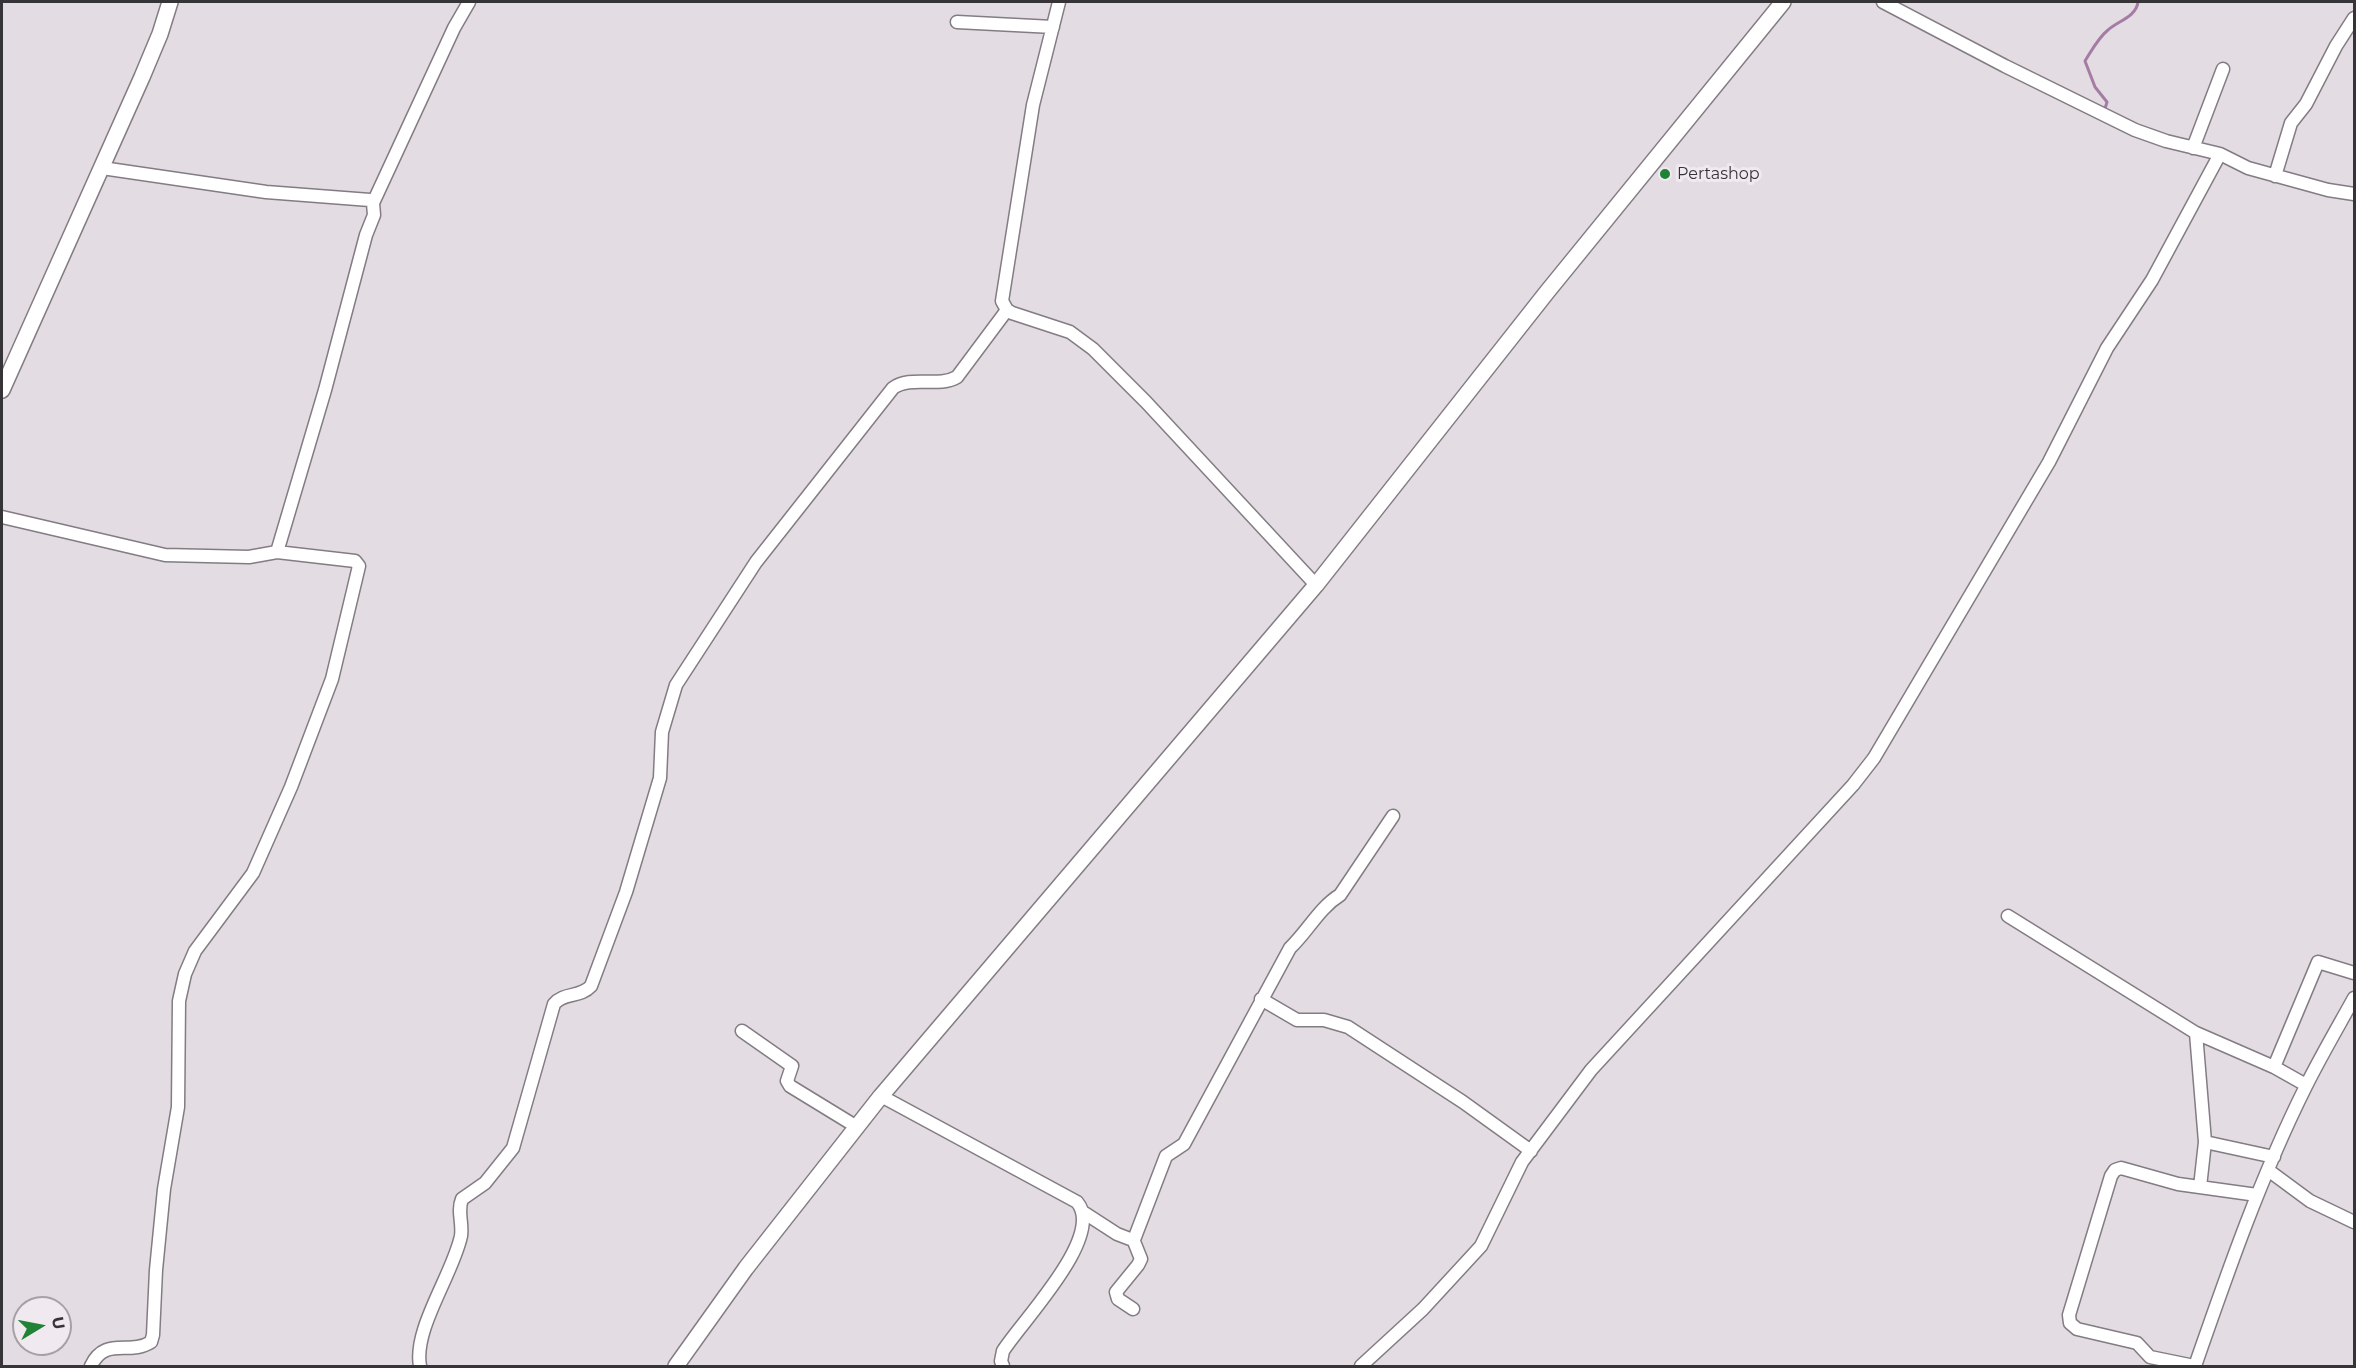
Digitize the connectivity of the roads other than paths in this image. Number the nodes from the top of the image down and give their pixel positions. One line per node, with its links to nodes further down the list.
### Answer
1 (170, 2): 12 (street)
2 (469, 2): 15 (street)
3 (1059, 2): 8 (street)
4 (1783, 2): 20 (street)
5 (1883, 2): 10 (street)
6 (2355, 18): 13 (street)
7 (957, 22): 8 (street)
8 (1053, 27): 16 (street)
9 (2223, 69): 10 (street)
10 (2193, 148): 11 (street)
11 (2220, 154): 13 (street); 33 (street)
12 (102, 168): 15 (street); 17 (street)
13 (2275, 176): 14 (street)
14 (2355, 194)
15 (373, 203): 19 (street)
16 (1007, 310): 20 (street); 43 (street)
17 (2, 390)
18 (2, 517): 19 (street)
19 (277, 552): 42 (street)
20 (1316, 585): 30 (street)
21 (1393, 816): 25 (street)
22 (2008, 916): 27 (street)
23 (2355, 973): 28 (street)
24 (2355, 998): 29 (street)
25 (1261, 999): 33 (street); 40 (street)
26 (742, 1031): 31 (street)
27 (2196, 1034): 28 (street); 32 (street)
28 (2274, 1067): 29 (street)
29 (2306, 1085): 34 (street)
30 (882, 1096): 31 (street); 38 (street)
31 (857, 1127): 44 (street)
32 (2205, 1142): 34 (street); 36 (street)
33 (1531, 1151): 46 (street)
34 (2274, 1157): 35 (street)
35 (2268, 1170): 37 (street); 39 (street)
36 (2200, 1186): 37 (street); 47 (street)
37 (2257, 1195): 47 (street)
38 (1083, 1212): 40 (street); 45 (street)
39 (2355, 1222)
40 (1133, 1239): 41 (street)
41 (1132, 1309)
42 (92, 1366)
43 (420, 1366)
44 (676, 1366)
45 (1003, 1366)
46 (1361, 1366)
47 (2194, 1366)

